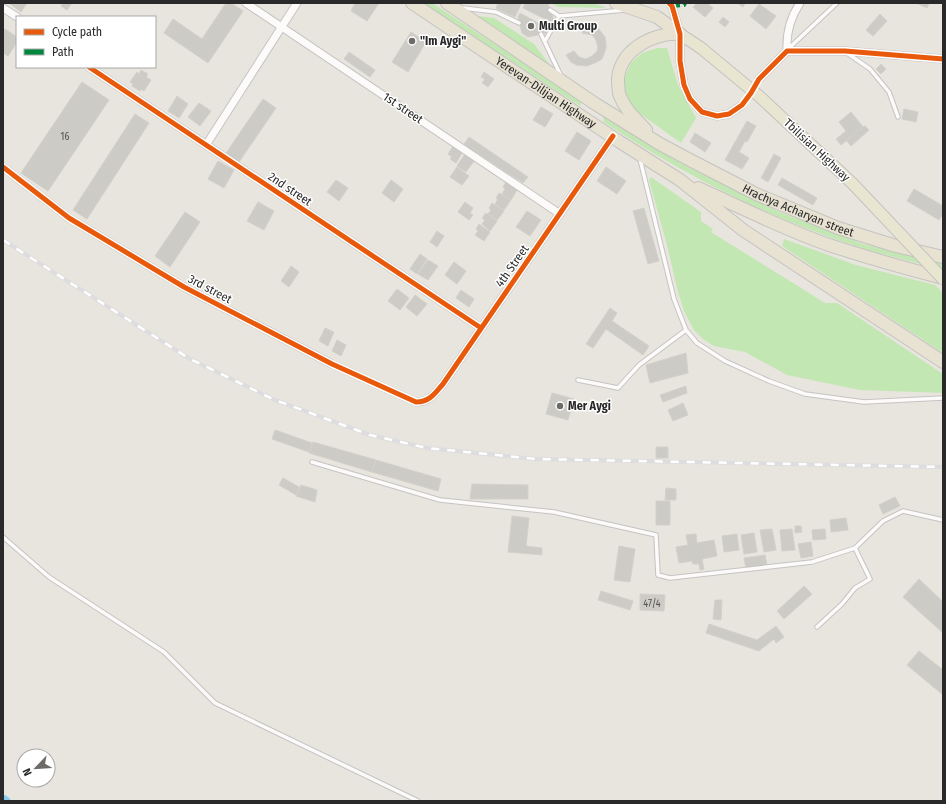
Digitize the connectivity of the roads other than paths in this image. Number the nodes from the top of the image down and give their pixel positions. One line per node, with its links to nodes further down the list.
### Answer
1 (246, 3): 15 (street, 1st street)
2 (297, 3): 15 (street)
3 (412, 3): 27 (highway, Yerevan-Dilijan Highway)
4 (616, 3): 11 (highway)
5 (669, 3): 17 (street)
6 (800, 3): 19 (street)
7 (836, 3): 19 (lane)
8 (450, 5): 14 (lane); 24 (highway, Yerevan-Dilijan Highway)
9 (3, 8): 13 (street)
10 (550, 10): 12 (lane)
11 (634, 10): 12 (lane); 17 (highway)
12 (559, 16): 18 (lane)
13 (16, 17)
14 (519, 23)
15 (282, 27): 31 (street); 35 (street, 1st street)
16 (540, 34): 18 (lane)
17 (680, 34): 26 (street); 30 (highway); 37 (main road, Tbilisian Highway, bridge)
18 (545, 42): 24 (lane)
19 (787, 51): 20 (street); 23 (street)
20 (845, 51): 21 (street); 28 (lane)
21 (943, 59)
22 (91, 68): 31 (street, 2nd street)
23 (759, 79)
24 (564, 83): 25 (highway, Yerevan-Dilijan Highway)
25 (594, 103): 27 (highway); 30 (highway, Yerevan-Dilijan Highway)
26 (742, 105)
27 (584, 117): 29 (highway, Yerevan-Dilijan Highway)
28 (898, 117)
29 (612, 136): 32 (highway, Yerevan-Dilijan Highway); 35 (street, 4th Street)
30 (660, 144): 36 (highway, Hrachya Acharyan street)
31 (206, 145): 38 (street, 2nd street)
32 (639, 154): 34 (highway, Yerevan-Dilijan Highway); 39 (lane)
33 (3, 168): 43 (street, 3rd street)
34 (680, 180): 37 (highway, Hrachya Acharyan street); 40 (highway)
35 (560, 214): 38 (street, 4th Street)
36 (943, 257)
37 (943, 278)
38 (481, 328): 43 (street, 4th Street)
39 (686, 330): 41 (lane); 42 (lane)
40 (943, 362)
41 (578, 380)
42 (943, 398)
43 (422, 402)
44 (312, 462): 47 (lane)
45 (943, 520): 47 (lane)
46 (3, 537): 49 (lane)
47 (855, 548): 48 (lane)
48 (818, 627)
49 (418, 801)

